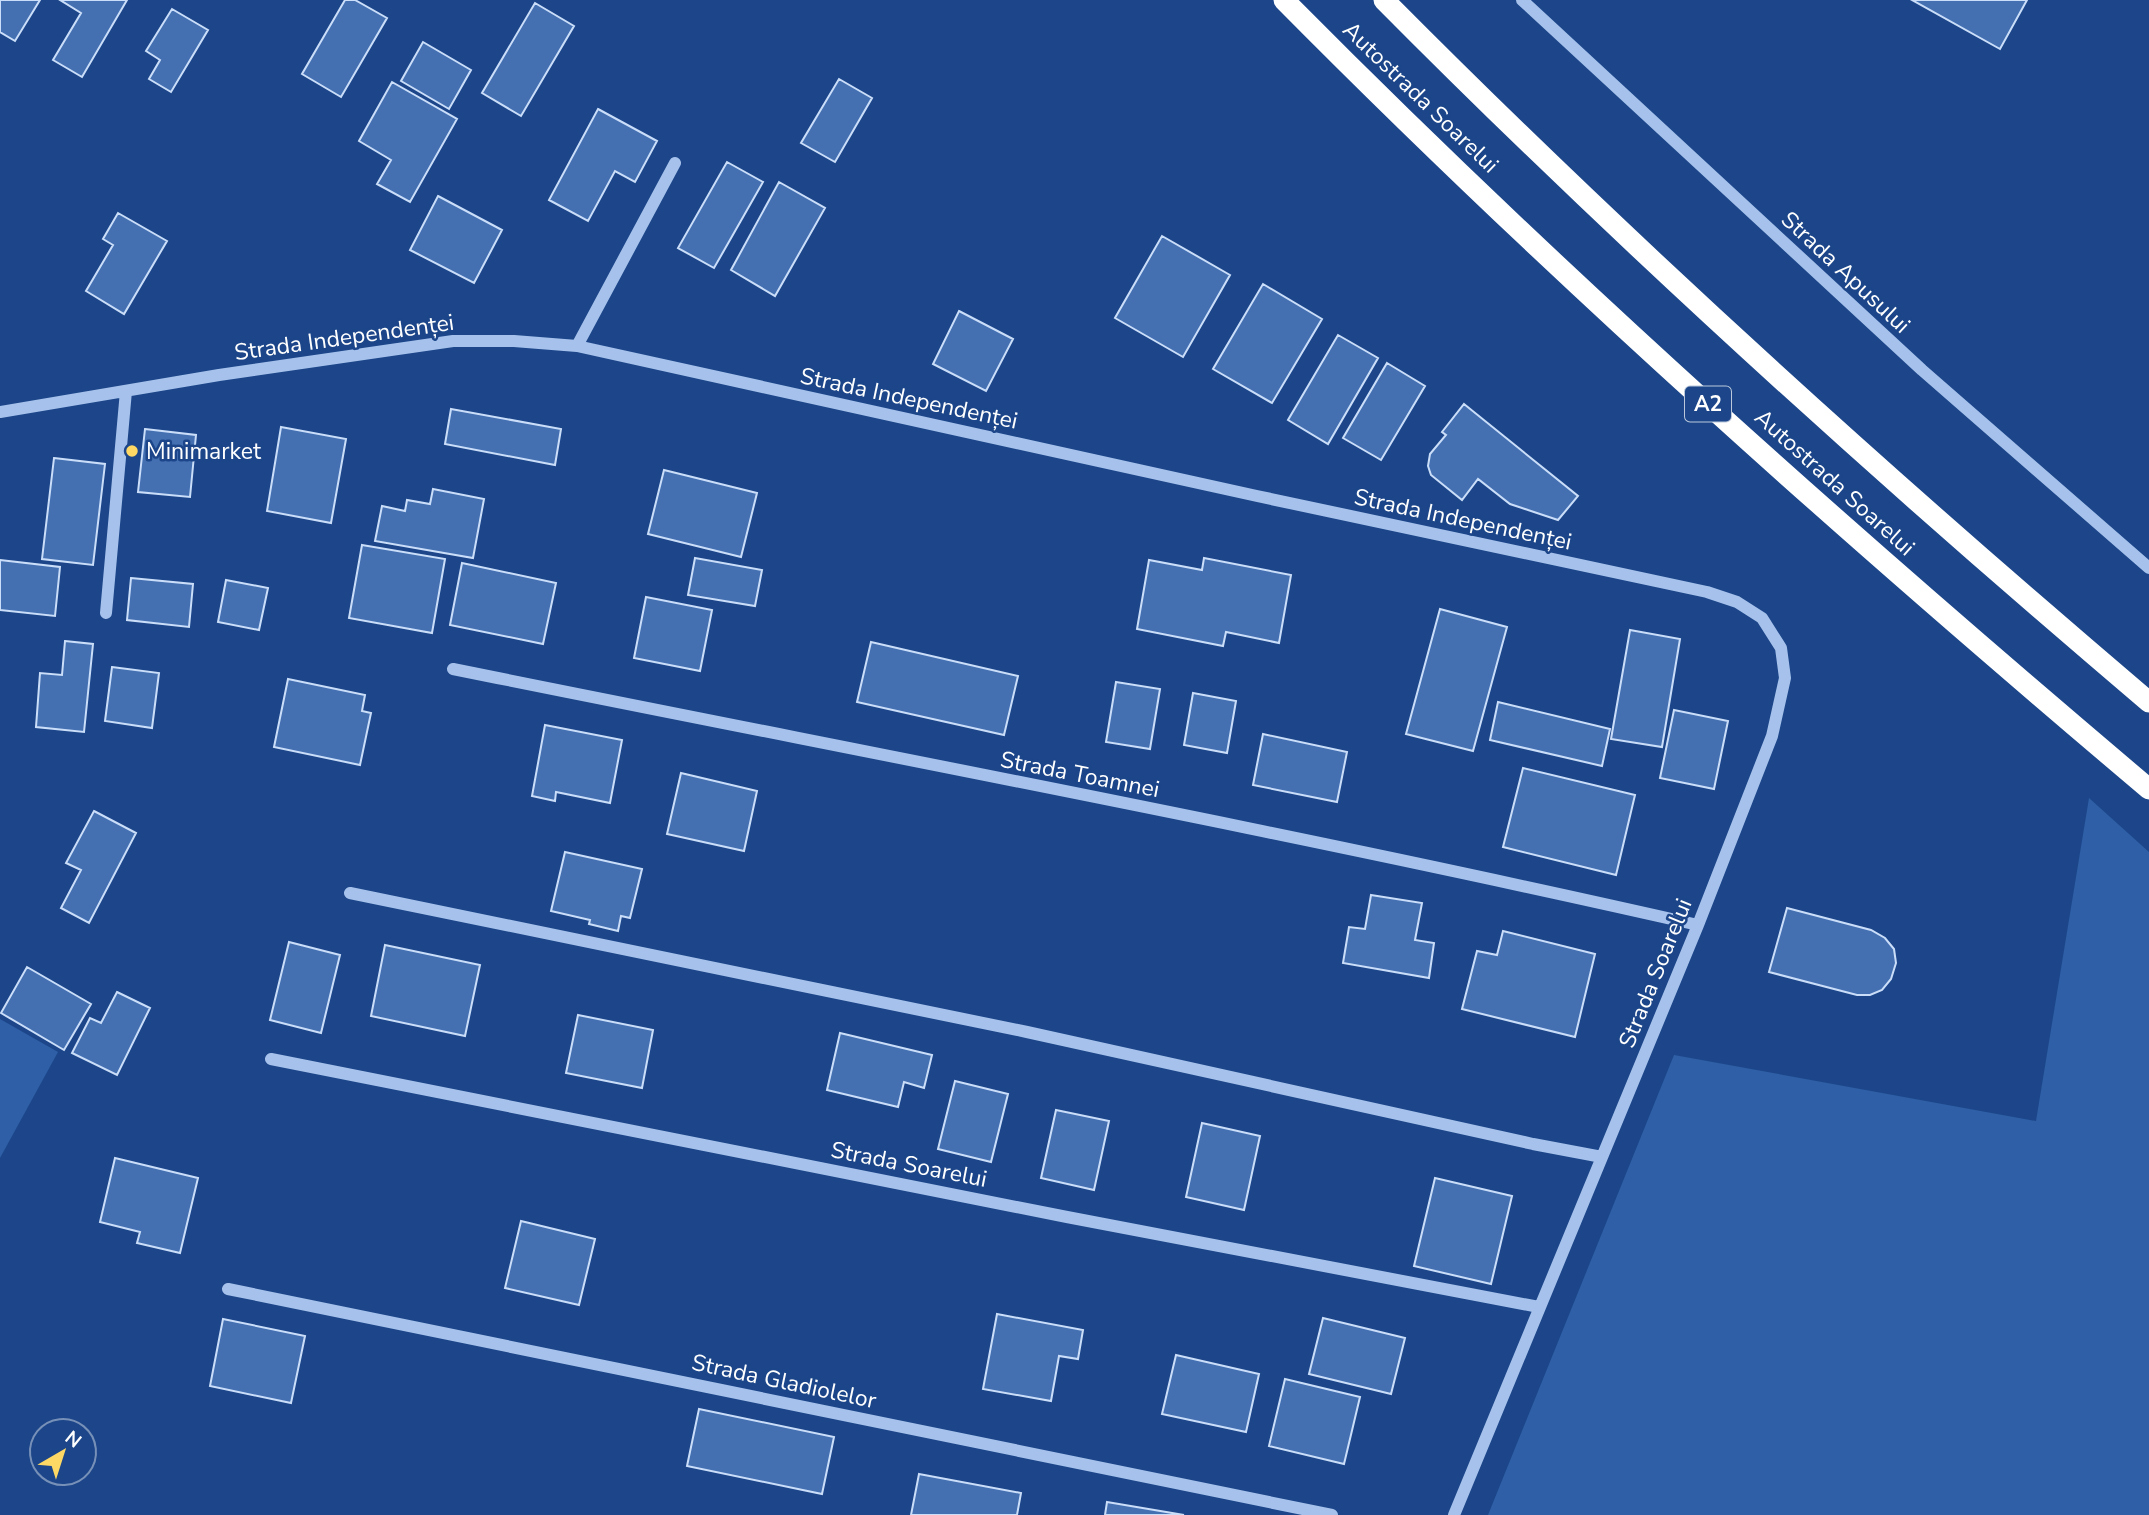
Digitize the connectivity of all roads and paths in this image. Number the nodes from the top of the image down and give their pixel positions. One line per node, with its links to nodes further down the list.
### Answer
1 (1284, 0): 13 (highway, Autostrada Soarelui / A2)
2 (1384, 0): 12 (highway, Autostrada Soarelui)
3 (1522, 0): 8 (street, Strada Apusului)
4 (675, 163): 5 (street)
5 (577, 346): 6 (street, Strada Independenței); 10 (street, Strada Independenței)
6 (126, 391): 7 (street, Strada Independenței); 9 (street)
7 (0, 412)
8 (2149, 568)
9 (106, 613)
10 (1782, 648): 15 (street, Strada Soarelui)
11 (453, 669): 15 (street, Strada Toamnei)
12 (2149, 702)
13 (2149, 789)
14 (350, 893): 17 (street)
15 (1698, 925): 17 (street, Strada Soarelui)
16 (271, 1059): 19 (street, Strada Soarelui)
17 (1602, 1157): 19 (street, Strada Soarelui)
18 (228, 1289): 20 (street, Strada Gladiolelor)
19 (1539, 1307): 21 (street, Strada Soarelui)
20 (1332, 1515)
21 (1454, 1515)

